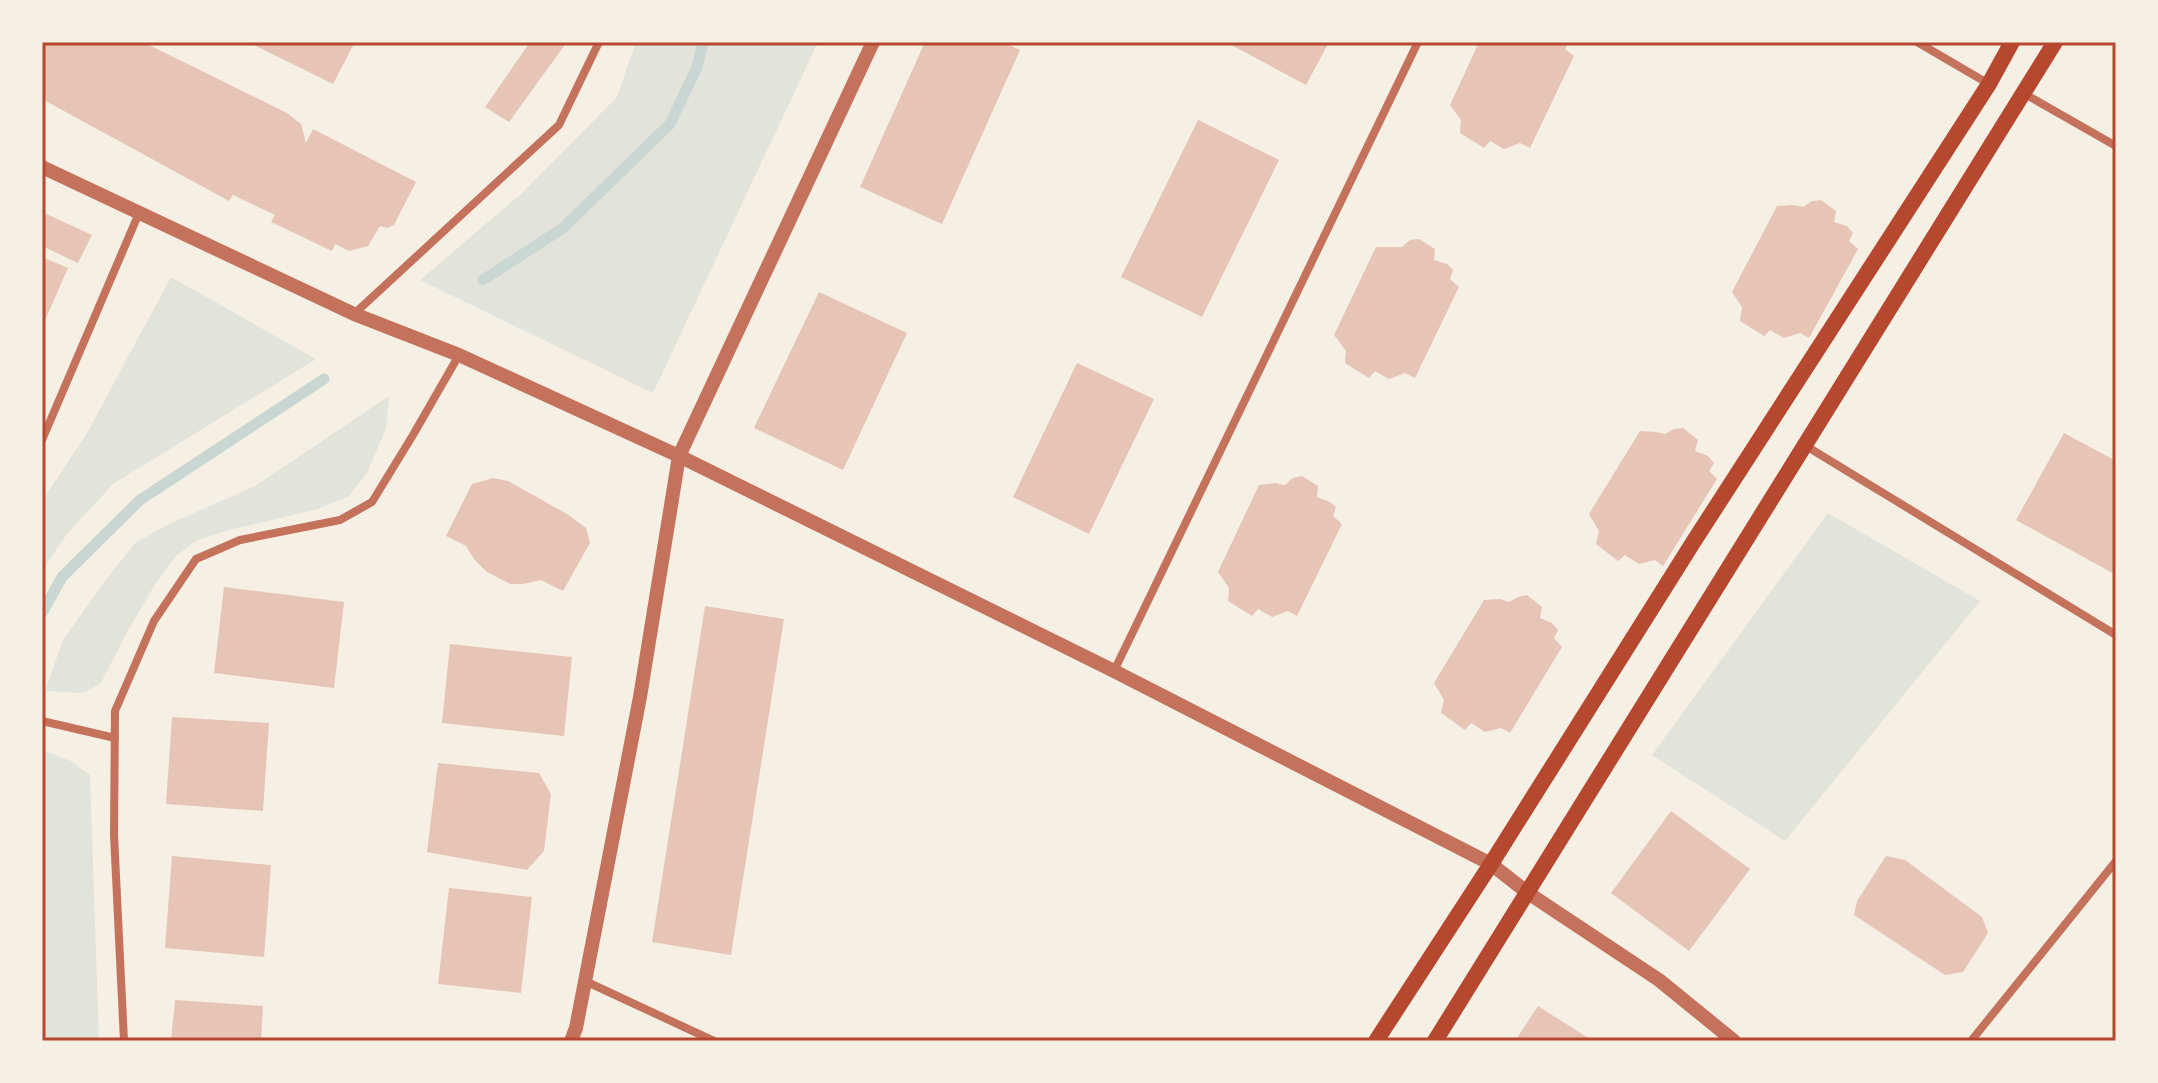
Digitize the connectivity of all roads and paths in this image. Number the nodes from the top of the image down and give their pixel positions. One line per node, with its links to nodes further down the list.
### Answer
1 (599, 42): 12 (street)
2 (873, 42): 16 (street)
3 (1418, 42): 18 (street)
4 (1917, 42): 7 (street)
5 (2012, 42): 7 (main road)
6 (2055, 42): 8 (main road)
7 (1989, 84): 21 (main road)
8 (2023, 93): 9 (street); 15 (main road)
9 (2116, 146)
10 (42, 167): 11 (street)
11 (139, 213): 12 (street); 14 (street)
12 (354, 314): 13 (street)
13 (459, 355): 16 (street); 20 (street)
14 (42, 440)
15 (1806, 446): 17 (street); 23 (main road)
16 (679, 456): 18 (street); 24 (street)
17 (2116, 635)
18 (1114, 671): 21 (street)
19 (42, 721): 20 (street)
20 (115, 738): 25 (street)
21 (1491, 864): 23 (street); 28 (main road)
22 (2114, 866): 31 (street)
23 (1528, 893): 29 (main road); 30 (street)
24 (585, 981): 26 (street); 27 (street)
25 (124, 1041)
26 (571, 1041)
27 (714, 1041)
28 (1376, 1041)
29 (1435, 1041)
30 (1734, 1041)
31 (1971, 1041)

